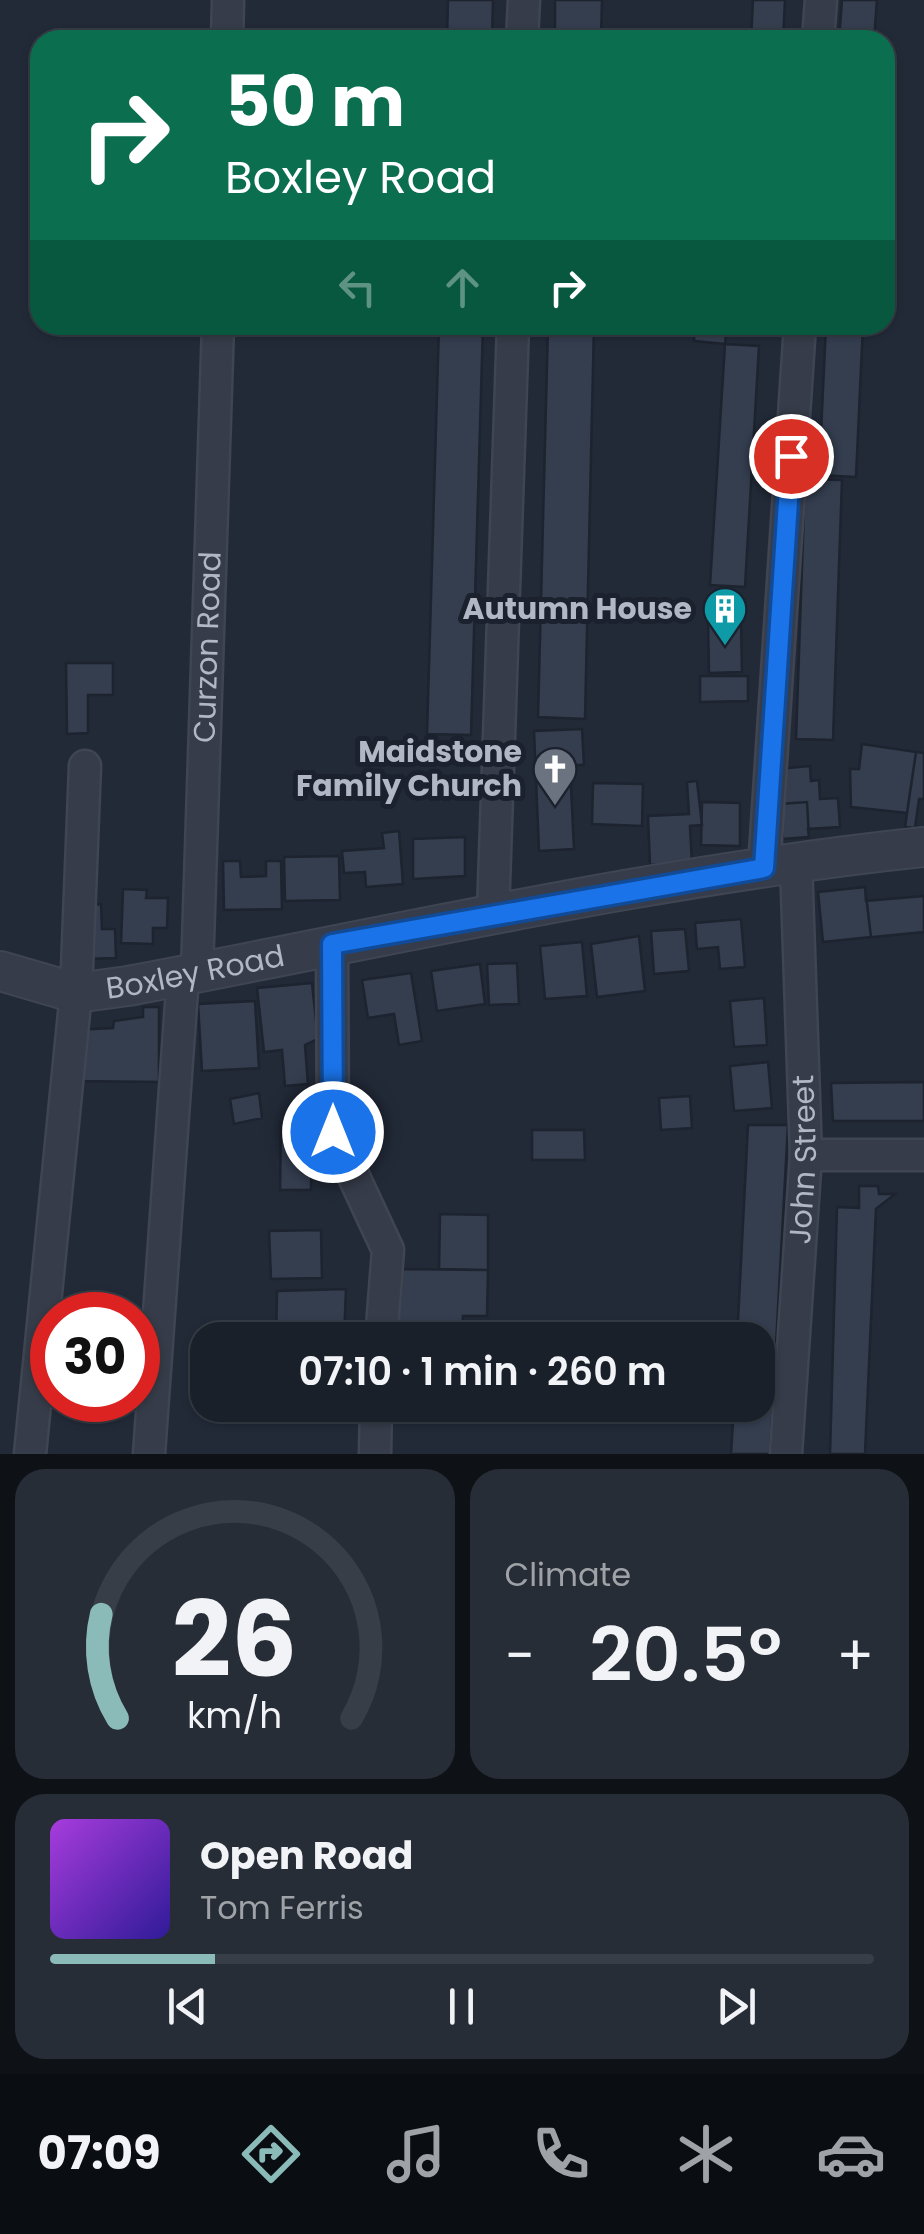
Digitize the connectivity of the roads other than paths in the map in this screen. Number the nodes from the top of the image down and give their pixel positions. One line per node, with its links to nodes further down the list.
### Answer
1 (228, 0): 4 (street)
2 (524, 0): 5 (street)
3 (821, 0): 6 (street)
4 (226, 30)
5 (522, 30)
6 (819, 30)
7 (218, 335): 16 (street, Curzon Road)
8 (513, 335): 13 (street)
9 (800, 335): 12 (street, John Street)
10 (84, 766): 17 (street)
11 (924, 847): 12 (street, Boxley Road)
12 (780, 865): 13 (street, Boxley Road); 18 (street, John Street)
13 (493, 913): 14 (street, Boxley Road)
14 (332, 944): 16 (street, Boxley Road); 20 (street)
15 (0, 971): 17 (street, Boxley Road)
16 (190, 974): 17 (street, Boxley Road); 23 (street, Curzon Road)
17 (76, 993): 22 (street)
18 (806, 1155): 19 (street); 25 (street, John Street)
19 (924, 1156)
20 (382, 1322)
21 (376, 1422): 24 (street)
22 (30, 1454)
23 (149, 1454)
24 (375, 1454)
25 (786, 1454)

